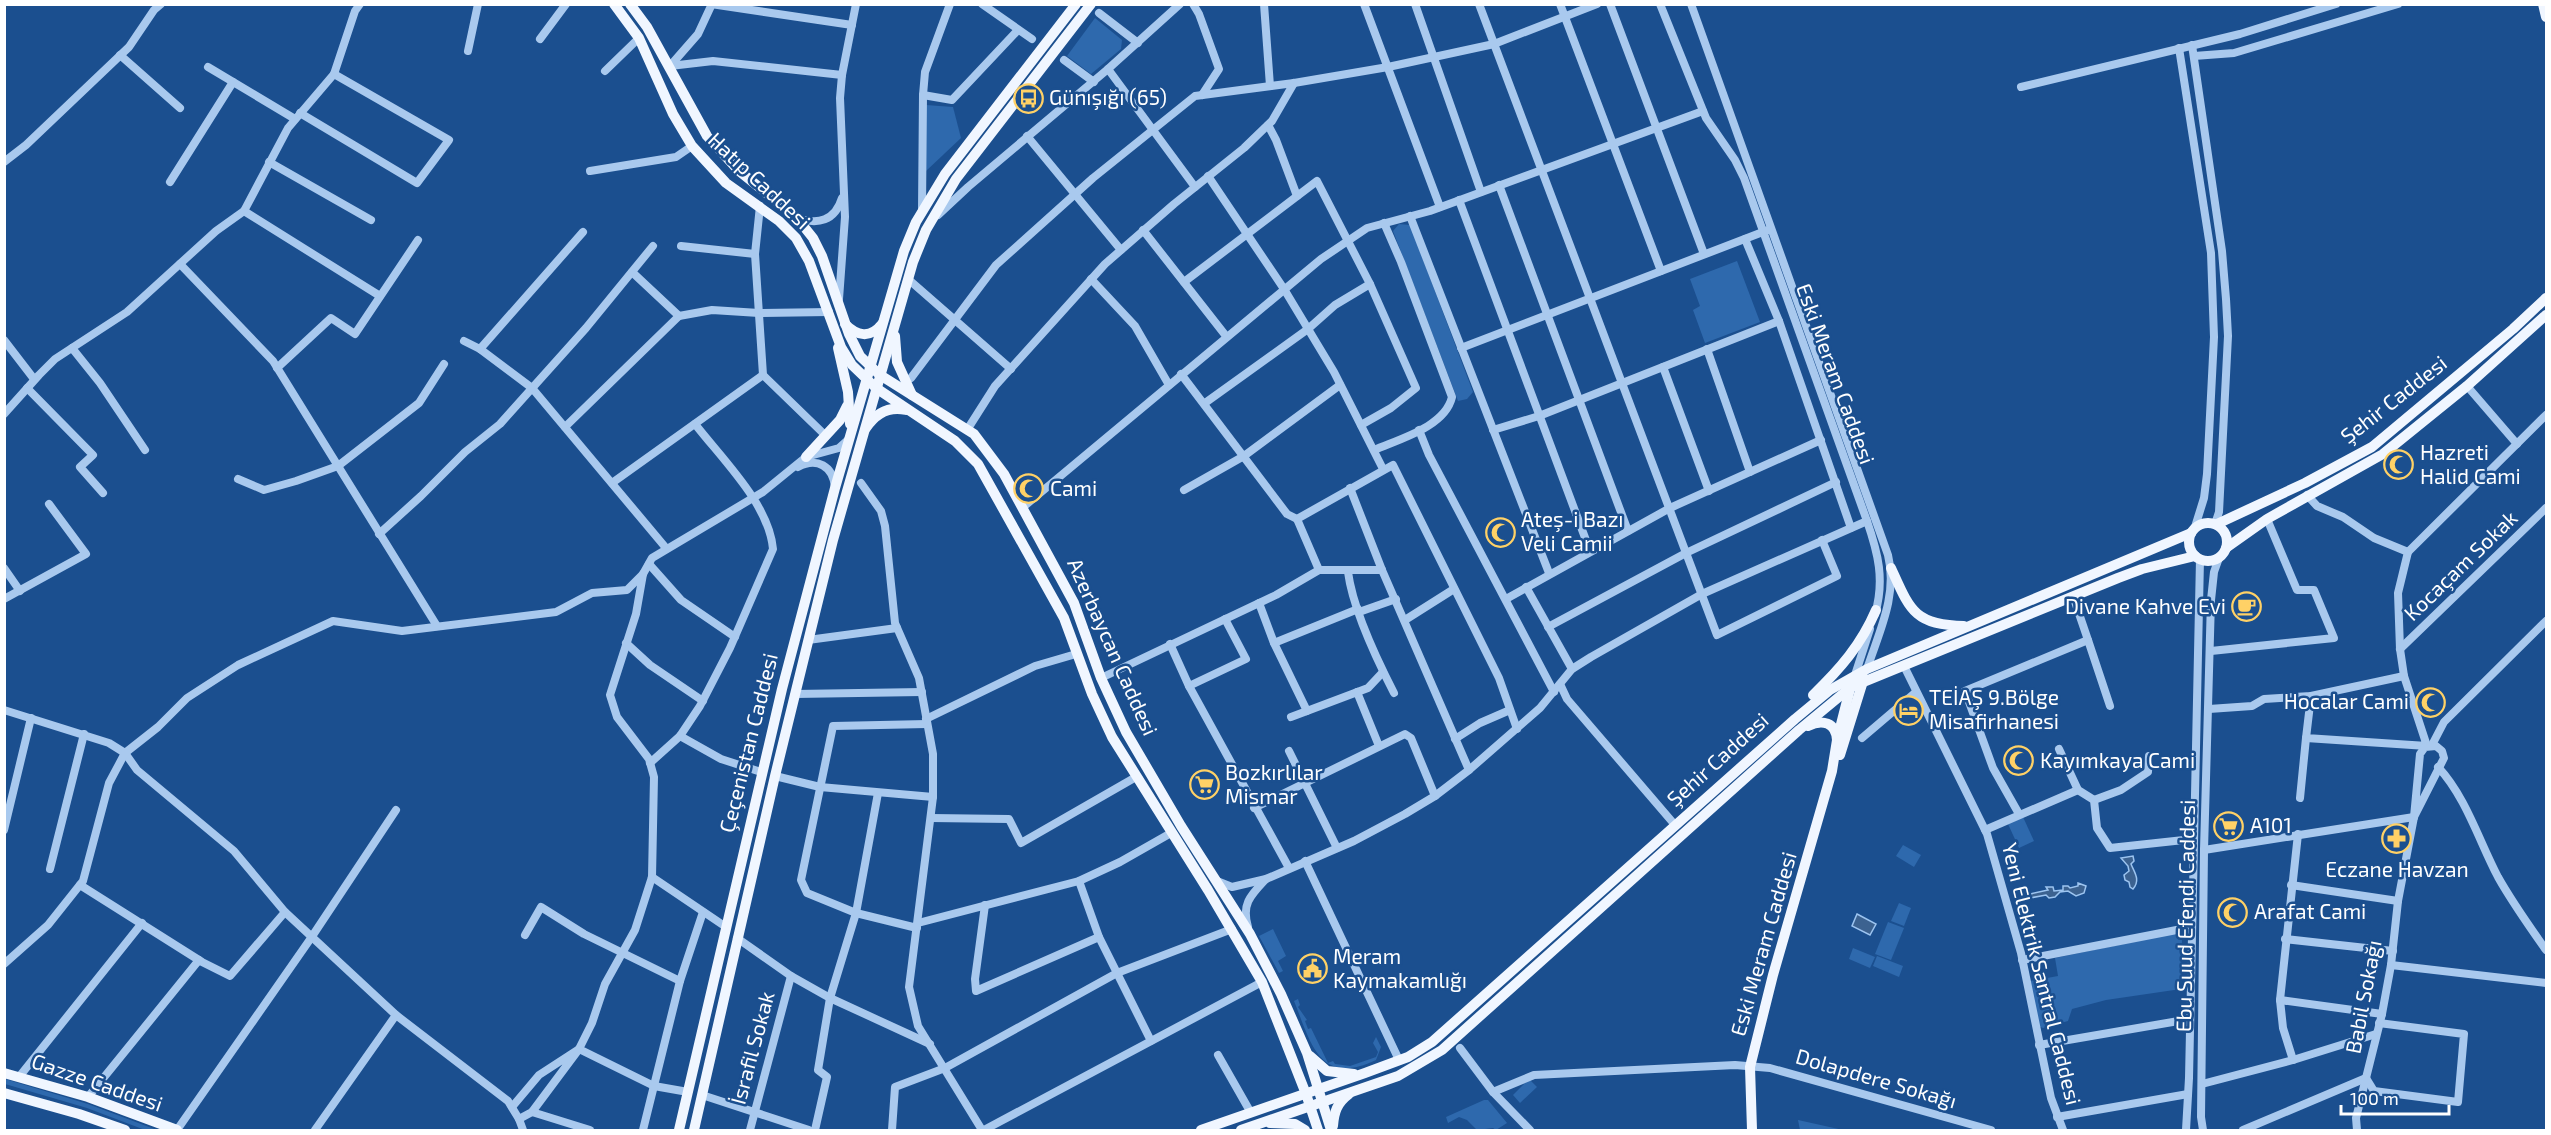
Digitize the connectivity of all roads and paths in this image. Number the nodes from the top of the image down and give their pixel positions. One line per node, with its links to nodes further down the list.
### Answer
1 (161, 4): 40 (street)
2 (360, 4): 49 (street)
3 (478, 4): 39 (street)
4 (566, 4): 33 (street)
5 (614, 4): 32 (main road, Hatıp Caddesi)
6 (630, 4): 44 (main road, Hatıp Caddesi)
7 (856, 4): 30 (street)
8 (950, 4): 56 (street)
9 (981, 4): 31 (street)
10 (1076, 4): 82 (main road)
11 (1180, 4): 35 (street)
12 (1193, 4): 57 (street)
13 (1264, 4): 54 (street)
14 (1364, 4): 46 (street)
15 (1415, 4): 42 (street)
16 (1479, 4): 36 (street)
17 (1560, 4): 28 (street)
18 (1597, 4): 28 (street)
19 (1610, 4): 63 (street)
20 (1660, 4): 59 (street, Eski Meram Caddesi)
21 (1691, 4): 90 (street, Eski Meram Caddesi)
22 (2336, 4): 37 (street)
23 (2398, 4): 41 (street)
24 (2543, 4): 29 (main road)
25 (711, 5): 26 (street); 44 (street)
26 (749, 8): 30 (street)
27 (1095, 9): 35 (street); 88 (main road)
28 (1565, 17): 36 (street); 65 (street)
29 (2547, 17)
30 (852, 25): 50 (street)
31 (1018, 30): 34 (street); 56 (street)
32 (639, 38): 48 (street); 66 (main road, Hatıp Caddesi)
33 (540, 39)
34 (1032, 39)
35 (1138, 43): 47 (street)
36 (1494, 44): 42 (street); 69 (street)
37 (2192, 45): 38 (street); 41 (street)
38 (2179, 48): 55 (street); 199 (street)
39 (468, 51)
40 (120, 55): 58 (street); 67 (street)
41 (2194, 56): 197 (street)
42 (1432, 57): 46 (street); 75 (street)
43 (1064, 60): 52 (street)
44 (670, 66): 50 (street); 85 (main road, Hatıp Caddesi)
45 (208, 67): 51 (street)
46 (1388, 67): 53 (street); 81 (street)
47 (1108, 69): 52 (street); 62 (street)
48 (605, 71)
49 (334, 74): 60 (street); 60 (street)
50 (842, 75): 77 (street)
51 (233, 82): 60 (street); 72 (street)
52 (1094, 82): 64 (street)
53 (1294, 83): 54 (street); 61 (street)
54 (1270, 86): 57 (street)
55 (2021, 87)
56 (923, 95): 82 (street)
57 (1202, 95): 62 (street)
58 (180, 108)
59 (1703, 111): 63 (street); 90 (street, Eski Meram Caddesi)
60 (298, 116): 68 (street)
61 (1268, 124): 71 (street); 78 (street)
62 (1154, 128): 74 (street); 76 (street)
63 (1656, 128): 65 (street); 100 (street)
64 (1027, 136): 76 (street); 88 (street)
65 (1613, 143): 69 (street); 104 (street)
66 (692, 146): 70 (street); 80 (main road, Hatıp Caddesi)
67 (4, 162)
68 (269, 162): 83 (street); 86 (street)
69 (1541, 169): 73 (street); 112 (street)
70 (590, 171)
71 (1208, 176): 74 (street); 92 (street)
72 (170, 182)
73 (1499, 185): 75 (street); 117 (street)
74 (1196, 187): 89 (street)
75 (1481, 192): 79 (street)
76 (1075, 194): 98 (street); 120 (street)
77 (843, 195): 85 (street); 115 (street)
78 (1297, 196): 92 (street); 95 (street)
79 (1459, 200): 81 (street); 125 (street)
80 (760, 206): 99 (street); 102 (main road, Hatıp Caddesi)
81 (1440, 207): 84 (street)
82 (922, 210): 123 (main road)
83 (244, 211): 103 (street); 111 (street)
84 (1410, 216): 87 (street); 131 (street)
85 (797, 218): 101 (main road, Hatıp Caddesi)
86 (371, 220)
87 (1384, 223): 95 (street); 164 (street)
88 (926, 230): 106 (main road)
89 (1143, 230): 98 (street); 108 (street)
90 (1767, 231): 93 (street); 196 (street, Eski Meram Caddesi); 212 (street, Eski Meram Caddesi)
91 (583, 232): 132 (street)
92 (1247, 234): 108 (street); 110 (street)
93 (1745, 239): 100 (street); 121 (street)
94 (418, 240): 111 (street)
95 (1347, 241): 109 (street); 110 (street)
96 (653, 246): 105 (street)
97 (681, 246): 99 (street)
98 (1121, 250): 107 (street)
99 (755, 254): 116 (street)
100 (1704, 254): 104 (street)
101 (822, 256): 115 (main road, Azerbaycan Caddesi)
102 (809, 261): 114 (main road, Azerbaycan Caddesi)
103 (180, 264): 130 (street); 137 (street)
104 (1661, 271): 112 (street)
105 (632, 272): 119 (street); 150 (street)
106 (908, 279): 120 (street); 123 (main road)
107 (1091, 279): 138 (street); 146 (street)
108 (1184, 282): 127 (street)
109 (1370, 284): 124 (street); 161 (street)
110 (1284, 289): 124 (street); 127 (street)
111 (380, 296): 137 (street)
112 (1589, 297): 117 (street); 145 (street)
113 (2547, 298): 197 (main road, Şehir Caddesi)
114 (829, 312): 116 (street); 126 (main road, Azerbaycan Caddesi)
115 (841, 312): 122 (main road, Azerbaycan Caddesi)
116 (759, 313): 119 (street); 140 (street)
117 (1547, 314): 125 (street); 153 (street)
118 (2547, 315): 148 (main road, Şehir Caddesi)
119 (679, 316): 162 (street)
120 (954, 318): 138 (street); 142 (street)
121 (1779, 321): 133 (street); 169 (street)
122 (845, 323): 123 (main road); 135 (main road, Azerbaycan Caddesi)
123 (889, 323): 135 (main road, Çeçenistan Caddesi); 141 (main road, Çeçenistan Caddesi); 152 (main road)
124 (1308, 329): 147 (street); 155 (street)
125 (1506, 330): 131 (street); 158 (street)
126 (836, 332): 144 (main road, Azerbaycan Caddesi); 154 (main road)
127 (1226, 336): 139 (street)
128 (4, 340): 143 (street)
129 (464, 341): 132 (street)
130 (72, 348): 143 (street); 171 (street)
131 (1461, 348): 165 (street)
132 (480, 349): 150 (street)
133 (1707, 350): 136 (street); 178 (street)
134 (444, 364): 175 (street)
135 (870, 367): 141 (main road, Azerbaycan Caddesi); 144 (main road, Çeçenistan Caddesi)
136 (1663, 367): 145 (street); 186 (street)
137 (277, 368): 175 (street)
138 (1011, 369): 163 (street)
139 (1181, 374): 146 (street); 155 (street)
140 (763, 375): 160 (street); 166 (street)
141 (880, 375): 151 (main road, Çeçenistan Caddesi); 152 (main road, Azerbaycan Caddesi)
142 (911, 378)
143 (34, 379): 149 (street)
144 (865, 380): 151 (main road, Azerbaycan Caddesi); 168 (main road, Çeçenistan Caddesi)
145 (1622, 383): 153 (street); 192 (street)
146 (1169, 385): 191 (street)
147 (1340, 385): 161 (street); 174 (street)
148 (2467, 386): 170 (street); 188 (main road, Şehir Caddesi)
149 (27, 388): 157 (street); 187 (street)
150 (532, 388): 162 (street); 201 (street)
151 (876, 388): 156 (main road, Azerbaycan Caddesi); 167 (main road, Çeçenistan Caddesi)
152 (914, 397): 163 (main road, Azerbaycan Caddesi)
153 (1581, 399): 158 (street); 200 (street)
154 (849, 403): 166 (main road); 168 (main road)
155 (1205, 403): 174 (street)
156 (915, 413): 167 (main road); 244 (main road, Azerbaycan Caddesi)
157 (4, 414)
158 (1539, 416): 165 (street); 205 (street)
159 (2546, 417): 170 (street)
160 (695, 424): 181 (street); 189 (street)
161 (1361, 425): 172 (street)
162 (565, 427): 181 (street)
163 (967, 430): 191 (main road, Azerbaycan Caddesi)
164 (1419, 430): 172 (street); 225 (street)
165 (1493, 430): 216 (street)
166 (826, 436): 173 (main road)
167 (862, 436): 237 (main road, Çeçenistan Caddesi)
168 (849, 438): 173 (street); 183 (main road, Çeçenistan Caddesi)
169 (1821, 440): 178 (street); 180 (street)
170 (2517, 444): 206 (street)
171 (145, 450)
172 (1374, 450): 176 (street)
173 (806, 456): 177 (street)
174 (1244, 456): 185 (street); 194 (street)
175 (338, 466): 179 (street); 201 (street)
176 (1383, 469): 184 (street); 219 (street)
177 (792, 470): 183 (street); 189 (street)
178 (1750, 472): 186 (street)
179 (238, 479)
180 (1836, 482): 198 (street); 207 (street)
181 (612, 483): 203 (street)
182 (861, 483): 235 (street)
183 (835, 488): 290 (main road, Çeçenistan Caddesi)
184 (1350, 488): 194 (street); 214 (street)
185 (1184, 490)
186 (1709, 491): 192 (street)
187 (103, 493)
188 (2307, 495): 195 (main road, Şehir Caddesi); 206 (street)
189 (753, 498): 203 (street); 236 (street)
190 (49, 504): 220 (street)
191 (1022, 508): 250 (main road, Azerbaycan Caddesi)
192 (1671, 508): 200 (street); 207 (street)
193 (2547, 508): 242 (street, Kocaçam Sokak)
194 (1297, 519): 213 (street)
195 (2267, 519): 204 (main road, Şehir Caddesi); 243 (street)
196 (1867, 521): 198 (street); 228 (street, Eski Meram Caddesi)
197 (2216, 524): 199 (main road); 204 (main road)
198 (1851, 528): 202 (street)
199 (2193, 530): 208 (main road); 234 (main road)
200 (1628, 531): 205 (street)
201 (379, 534): 232 (street)
202 (1822, 540): 221 (street); 221 (street)
203 (666, 548): 210 (street)
204 (2226, 548): 209 (main road)
205 (1590, 551): 216 (street)
206 (2408, 552): 242 (street)
207 (1686, 553): 221 (street); 233 (street)
208 (2198, 558): 209 (main road); 222 (main road, Şehir Caddesi); 311 (street, Ebu Suud Efendi Caddesi)
209 (2218, 558): 243 (street, Ebu Suud Efendi Caddesi)
210 (649, 564): 217 (street); 236 (street)
211 (4, 568): 220 (street)
212 (1891, 568): 234 (main road); 247 (street, Eski Meram Caddesi)
213 (1320, 570): 215 (street); 226 (street)
214 (1383, 570): 215 (street); 224 (street)
215 (1348, 572): 227 (street)
216 (1549, 573): 218 (street)
217 (643, 574): 232 (street); 239 (street)
218 (1526, 587): 225 (street); 233 (street)
219 (1454, 589): 230 (street); 266 (street)
220 (20, 591): 223 (street)
221 (1702, 594): 246 (street)
222 (2073, 596): 238 (street); 245 (main road, Şehir Caddesi)
223 (4, 599)
224 (1396, 599): 227 (street); 230 (street)
225 (1506, 599): 257 (street)
226 (1259, 603): 229 (street); 240 (street)
227 (1359, 610): 240 (street); 248 (street)
228 (1876, 610): 251 (street, Eski Meram Caddesi); 271 (main road)
229 (1225, 619): 241 (street); 253 (street)
230 (1405, 620): 277 (street)
231 (2547, 621): 279 (street)
232 (437, 626): 283 (street)
233 (1548, 627): 246 (street)
234 (1967, 627): 247 (main road)
235 (897, 628): 237 (street); 255 (street)
236 (735, 637): 262 (street)
237 (808, 640): 260 (main road, Çeçenistan Caddesi)
238 (2088, 640): 263 (street); 303 (street)
239 (626, 643): 262 (street); 286 (street)
240 (1274, 643): 267 (street)
241 (1170, 644): 250 (street); 253 (street)
242 (2400, 649): 249 (street)
243 (2211, 651): 264 (street, Ebu Suud Efendi Caddesi)
244 (1076, 654): 270 (street); 292 (main road, Azerbaycan Caddesi)
245 (1904, 666): 251 (main road, Şehir Caddesi); 258 (street, Yeni Elektrik Santral Caddesi)
246 (1572, 669): 252 (street)
247 (1867, 669): 251 (main road, Eski Meram Caddesi)
248 (1383, 672): 256 (street); 259 (street)
249 (2404, 676): 261 (street); 279 (street)
250 (1101, 678): 319 (main road, Azerbaycan Caddesi)
251 (1858, 678): 254 (main road, Şehir Caddesi); 271 (main road, Şehir Caddesi); 289 (main road, Eski Meram Caddesi)
252 (1560, 684): 257 (street); 306 (street)
253 (1189, 686): 301 (street)
254 (1851, 687): 271 (main road, Şehir Caddesi); 278 (main road, Eski Meram Caddesi)
255 (922, 692): 260 (street); 270 (street)
256 (1357, 692): 267 (street); 280 (street)
257 (1554, 692): 272 (street)
258 (1916, 692): 275 (street); 308 (street, Yeni Elektrik Santral Caddesi)
259 (1394, 693)
260 (795, 694): 291 (main road, Çeçenistan Caddesi)
261 (2311, 696): 264 (street); 276 (street)
262 (703, 700): 274 (street)
263 (2110, 706)
264 (2209, 709): 313 (street, Ebu Suud Efendi Caddesi)
265 (4, 710): 269 (street)
266 (1510, 710): 272 (street); 277 (street)
267 (1307, 711): 268 (street)
268 (1291, 717)
269 (31, 718): 273 (street); 307 (street)
270 (927, 721): 294 (street); 298 (street)
271 (1797, 724): 278 (main road); 306 (main road, Şehir Caddesi); 374 (main road, Şehir Caddesi)
272 (1517, 729): 288 (street)
273 (84, 734): 283 (street); 316 (street)
274 (680, 736): 286 (street); 290 (street)
275 (1863, 738)
276 (2306, 738): 279 (street); 299 (street)
277 (1455, 739): 288 (street)
278 (1837, 740): 289 (main road, Eski Meram Caddesi)
279 (2430, 745): 285 (street); 287 (street)
280 (1379, 746): 293 (street); 297 (street)
281 (2059, 749): 295 (street)
282 (1289, 751): 293 (street)
283 (124, 753): 321 (street); 325 (street)
284 (2149, 756): 300 (street)
285 (2419, 758): 287 (street); 304 (street)
286 (650, 763): 317 (street)
287 (2438, 767): 304 (street, Babil Sokağı); 339 (street)
288 (1470, 770): 297 (street)
289 (1832, 771): 367 (main road, Eski Meram Caddesi)
290 (761, 772): 330 (main road, Çeçenistan Caddesi)
291 (775, 776): 294 (street); 336 (main road, Çeçenistan Caddesi)
292 (1136, 777): 305 (street); 309 (main road, Azerbaycan Caddesi)
293 (1305, 783): 301 (street); 312 (street)
294 (819, 787): 296 (street); 327 (street)
295 (2078, 790): 300 (street); 303 (street)
296 (878, 793): 298 (street); 327 (street)
297 (1435, 796): 312 (street)
298 (933, 797): 305 (street)
299 (2300, 798)
300 (2094, 800): 311 (street)
301 (1254, 808): 315 (street)
302 (396, 810): 335 (street)
303 (2019, 814): 308 (street)
304 (2414, 817): 310 (street); 323 (street, Babil Sokağı)
305 (931, 818): 329 (street)
306 (1675, 825): 364 (main road, Şehir Caddesi)
307 (4, 830)
308 (1985, 830): 343 (street, Yeni Elektrik Santral Caddesi)
309 (1171, 833): 320 (street); 332 (main road, Azerbaycan Caddesi)
310 (2298, 834): 313 (street); 322 (street)
311 (2193, 839): 331 (street, Ebu Suud Efendi Caddesi)
312 (1337, 848): 314 (street)
313 (2204, 850): 372 (street, Ebu Suud Efendi Caddesi)
314 (1305, 861): 315 (street); 364 (street)
315 (1289, 868): 318 (street)
316 (50, 869)
317 (652, 877): 326 (street); 341 (street)
318 (1266, 879): 319 (street); 333 (street)
319 (1215, 880): 333 (main road, Azerbaycan Caddesi)
320 (1079, 881): 324 (street); 337 (street)
321 (80, 885): 328 (street); 344 (street)
322 (2291, 885): 323 (street); 338 (street)
323 (2398, 901): 340 (street, Babil Sokağı)
324 (985, 905): 329 (street); 337 (street)
325 (285, 912): 335 (street); 342 (street)
326 (703, 912): 330 (street); 348 (street)
327 (856, 913): 329 (street); 351 (street)
328 (142, 923): 342 (street); 370 (street)
329 (918, 925): 358 (street)
330 (726, 927): 376 (main road, Çeçenistan Caddesi)
331 (2192, 927): 343 (street); 355 (street, Ebu Suud Efendi Caddesi)
332 (1232, 930): 346 (street); 349 (main road, Azerbaycan Caddesi)
333 (1250, 934): 362 (main road, Azerbaycan Caddesi)
334 (525, 935): 341 (street)
335 (311, 938): 353 (street); 392 (street)
336 (737, 938): 347 (street); 381 (main road, Çeçenistan Caddesi)
337 (1099, 938): 346 (street)
338 (2285, 939): 340 (street); 352 (street)
339 (2547, 950)
340 (2393, 951): 345 (street, Babil Sokağı)
341 (622, 952): 348 (street); 361 (street)
342 (199, 960): 382 (street)
343 (2022, 960): 359 (street, Yeni Elektrik Santral Caddesi)
344 (4, 964)
345 (2391, 965): 350 (street); 354 (street, Babil Sokağı)
346 (1116, 973): 357 (street); 366 (street)
347 (791, 976): 351 (street); 387 (street, İsrafil Sokak)
348 (680, 981): 373 (street)
349 (1262, 982): 357 (street); 379 (main road, Azerbaycan Caddesi)
350 (2547, 983)
351 (830, 998): 358 (street); 402 (street)
352 (2280, 1000): 354 (street); 365 (street)
353 (396, 1015): 385 (street); 395 (street)
354 (2380, 1018): 356 (street, Babil Sokağı); 371 (street)
355 (2190, 1019): 359 (street); 380 (street, Ebu Suud Efendi Caddesi)
356 (2376, 1034): 365 (street); 371 (street, Babil Sokağı)
357 (1151, 1041): 404 (street)
358 (930, 1044): 366 (street)
359 (2039, 1045): 389 (street, Yeni Elektrik Santral Caddesi)
360 (1460, 1048): 377 (street)
361 (579, 1049): 373 (street); 385 (street); 386 (street)
362 (1307, 1053): 369 (main road); 375 (main road, Azerbaycan Caddesi)
363 (1218, 1055): 388 (street)
364 (1399, 1060): 369 (main road, Şehir Caddesi)
365 (2293, 1060): 372 (street)
366 (945, 1068): 403 (street); 404 (street)
367 (1750, 1068): 377 (street, Dolapdere Sokağı); 411 (main road, Eski Meram Caddesi); 412 (street, Dolapdere Sokağı)
368 (4, 1073): 370 (main road, Gazze Caddesi)
369 (1365, 1073): 375 (main road, Şehir Caddesi)
370 (19, 1077): 382 (main road, Gazze Caddesi)
371 (2366, 1078): 416 (street); 417 (street, Babil Sokağı)
372 (2202, 1084): 415 (street, Ebu Suud Efendi Caddesi)
373 (654, 1086): 376 (street); 397 (street)
374 (1357, 1089): 383 (main road, Şehir Caddesi); 409 (main road)
375 (1319, 1090): 379 (main road); 383 (main road, Azerbaycan Caddesi)
376 (688, 1092): 398 (main road, Çeçenistan Caddesi)
377 (1493, 1092): 410 (street)
378 (4, 1093): 394 (main road, Gazze Caddesi)
379 (1306, 1094): 384 (main road, Azerbaycan Caddesi); 388 (main road)
380 (2188, 1094): 389 (street); 414 (street, Ebu Suud Efendi Caddesi)
381 (702, 1095): 387 (street); 399 (main road, Çeçenistan Caddesi)
382 (87, 1097): 392 (main road, Gazze Caddesi)
383 (1322, 1101): 384 (main road); 409 (main road, Azerbaycan Caddesi)
384 (1310, 1105): 391 (main road); 408 (main road, Azerbaycan Caddesi)
385 (512, 1107): 390 (street)
386 (532, 1112): 390 (street); 393 (street)
387 (754, 1113): 400 (street, İsrafil Sokak); 401 (street)
388 (1251, 1113): 405 (main road)
389 (2057, 1117): 413 (street, Yeni Elektrik Santral Caddesi)
390 (519, 1119): 396 (street)
391 (1252, 1126): 406 (main road); 407 (main road)
392 (177, 1130)
393 (586, 1130)
394 (125, 1131)
395 (315, 1131)
396 (523, 1131)
397 (643, 1131)
398 (679, 1131)
399 (694, 1131)
400 (750, 1131)
401 (809, 1131)
402 (815, 1131)
403 (892, 1131)
404 (983, 1131)
405 (1201, 1131)
406 (1241, 1131)
407 (1305, 1131)
408 (1318, 1131)
409 (1332, 1131)
410 (1530, 1131)
411 (1752, 1131)
412 (1991, 1131)
413 (2063, 1131)
414 (2186, 1131)
415 (2203, 1131)
416 (2243, 1131)
417 (2357, 1131)

